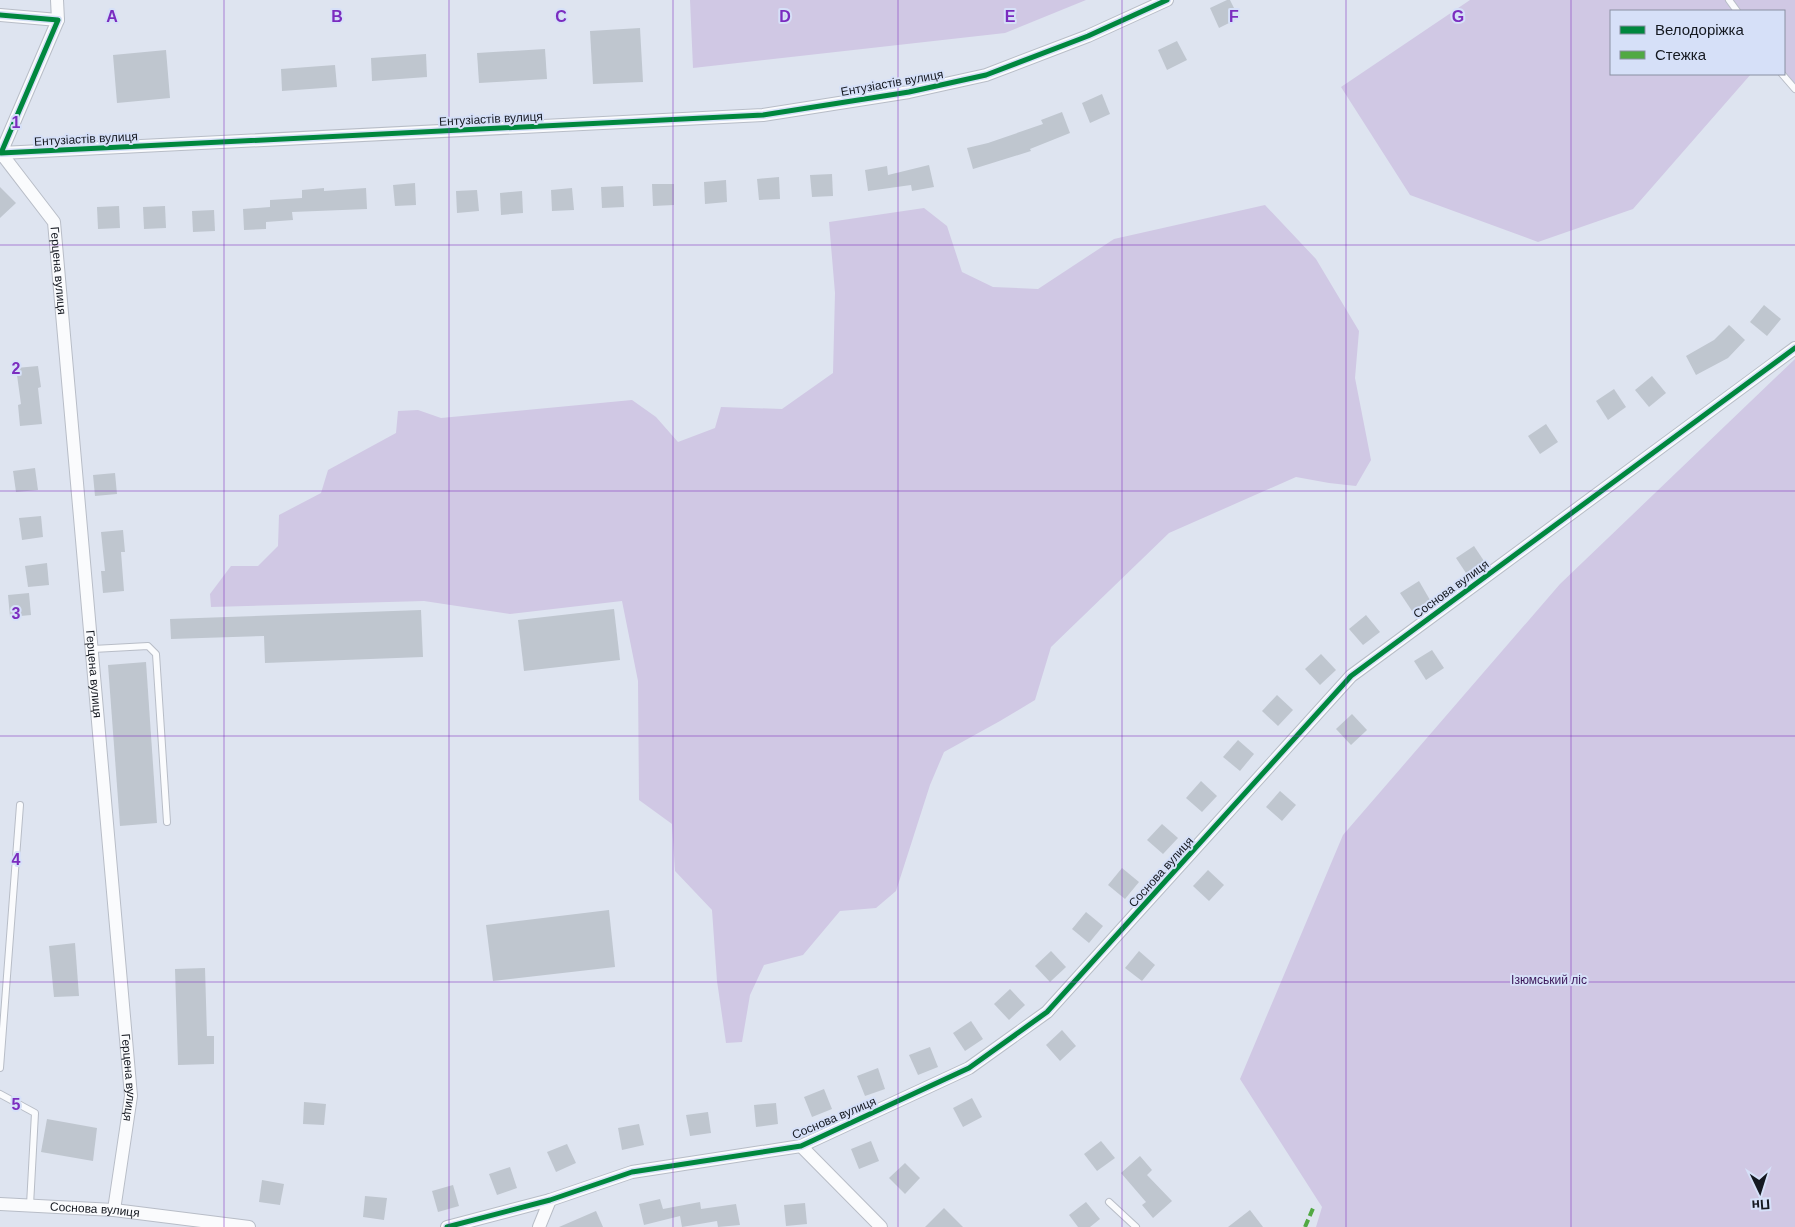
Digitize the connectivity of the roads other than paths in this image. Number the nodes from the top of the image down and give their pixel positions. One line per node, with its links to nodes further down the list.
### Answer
1 (57, 0): 4 (street)
2 (1167, 0): 7 (street, Ентузіастів вулиця)
3 (0, 15): 4 (street)
4 (58, 20): 7 (street)
5 (1783, 75): 6 (lane)
6 (1795, 89)
7 (1, 155): 9 (street, Герцена вулиця)
8 (1795, 348): 14 (street, Соснова вулиця)
9 (93, 649): 11 (lane); 19 (street, Герцена вулиця)
10 (20, 805): 12 (lane)
11 (167, 822)
12 (0, 1068)
13 (0, 1094): 18 (lane)
14 (801, 1146): 15 (street, Соснова вулиця); 24 (street)
15 (550, 1200): 22 (street, Соснова вулиця); 23 (street)
16 (1108, 1202): 20 (lane)
17 (0, 1204): 18 (street, Соснова вулиця)
18 (30, 1205): 19 (street, Соснова вулиця)
19 (114, 1210): 21 (street, Соснова вулиця)
20 (1128, 1221): 25 (lane); 26 (lane)
21 (249, 1227)
22 (447, 1227)
23 (539, 1227)
24 (882, 1227)
25 (1121, 1227)
26 (1136, 1227)

